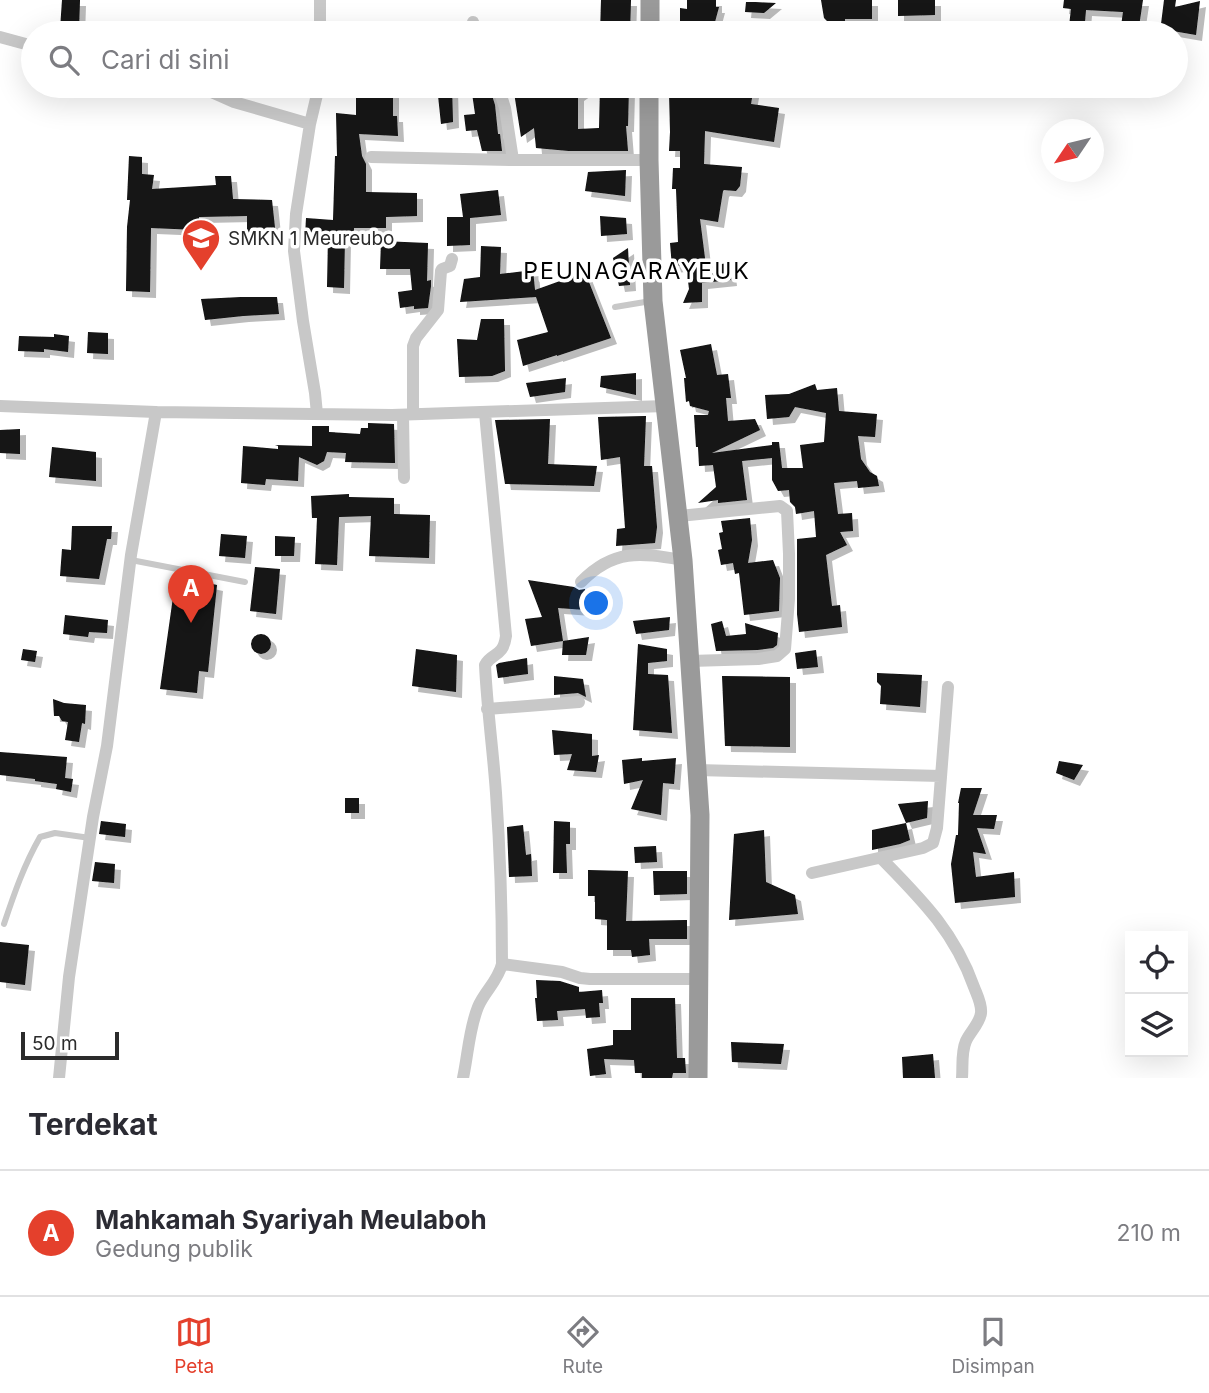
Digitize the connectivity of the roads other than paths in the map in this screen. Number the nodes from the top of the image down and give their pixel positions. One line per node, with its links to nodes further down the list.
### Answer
1 (320, 0): 3 (street)
2 (650, 0): 4 (highway)
3 (320, 21)
4 (650, 21)
5 (0, 37): 6 (street)
6 (21, 43)
7 (224, 98): 11 (street)
8 (316, 98): 11 (street)
9 (502, 98): 13 (street)
10 (649, 98): 14 (highway)
11 (310, 124): 22 (street)
12 (371, 156): 13 (street)
13 (513, 160): 14 (street)
14 (649, 160): 16 (highway)
15 (452, 259): 20 (street)
16 (653, 301): 17 (lane); 19 (highway)
17 (615, 307)
18 (0, 406): 21 (street)
19 (665, 406): 23 (street); 25 (highway)
20 (410, 409): 22 (street); 23 (street); 24 (street)
21 (156, 412): 22 (street); 26 (street)
22 (317, 412)
23 (485, 413): 33 (street)
24 (404, 478)
25 (679, 516): 27 (highway); 30 (street)
26 (131, 560): 28 (lane); 36 (street)
27 (683, 561): 29 (street); 30 (highway)
28 (245, 582)
29 (581, 582)
30 (690, 661): 34 (highway)
31 (948, 687): 35 (street)
32 (579, 702): 33 (street)
33 (487, 709): 40 (street)
34 (697, 770): 35 (street); 41 (highway)
35 (941, 776): 37 (street)
36 (91, 838): 39 (lane); 42 (street)
37 (881, 858): 38 (street); 45 (street)
38 (812, 873)
39 (4, 924)
40 (502, 964): 41 (street); 43 (street)
41 (699, 979): 44 (highway)
42 (59, 1078)
43 (463, 1078)
44 (698, 1078)
45 (962, 1078)

